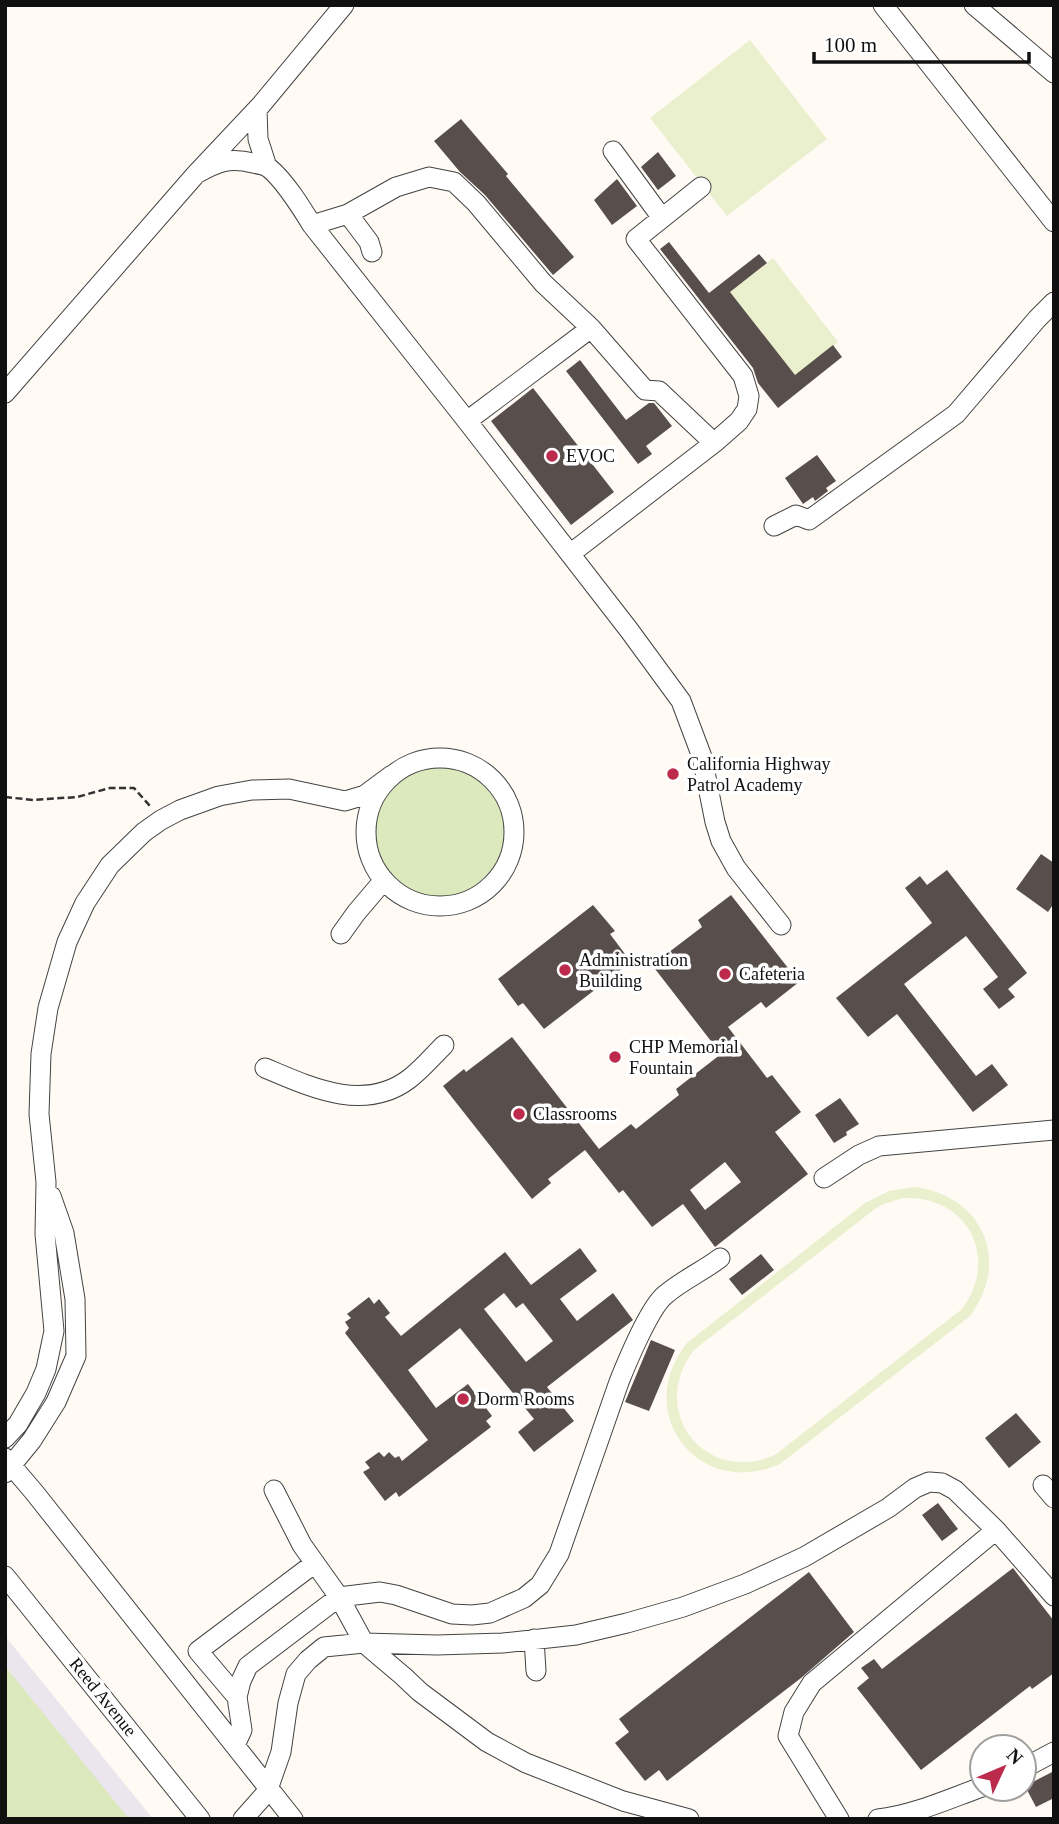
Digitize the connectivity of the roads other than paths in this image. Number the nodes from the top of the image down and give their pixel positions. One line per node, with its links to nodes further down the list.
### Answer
1 (344, 5): 5 (street)
2 (883, 5): 12 (street)
3 (974, 5): 4 (street)
4 (1054, 73)
5 (257, 109): 7 (street); 8 (street)
6 (613, 151): 11 (street)
7 (267, 167): 8 (street); 13 (street)
8 (196, 174): 17 (street)
9 (701, 187): 11 (street)
10 (348, 214): 13 (street); 14 (street); 16 (street)
11 (662, 218): 19 (street)
12 (1054, 222)
13 (312, 225): 18 (street)
14 (372, 252)
15 (1054, 302): 20 (street)
16 (591, 328): 18 (street); 19 (street)
17 (5, 393)
18 (467, 421): 21 (street)
19 (714, 443): 21 (street)
20 (774, 526)
21 (570, 554): 26 (street)
22 (393, 775): 23 (street); 24 (street); 25 (street)
23 (345, 801): 24 (street); 32 (street)
24 (367, 842): 25 (street)
25 (384, 880): 27 (street)
26 (781, 925)
27 (341, 934)
28 (444, 1045): 29 (street)
29 (265, 1068)
30 (1054, 1130): 31 (street)
31 (824, 1178)
32 (46, 1182): 34 (street); 35 (street)
33 (720, 1258): 41 (street)
34 (5, 1438)
35 (7, 1466): 46 (street)
36 (274, 1490): 38 (street)
37 (996, 1530): 40 (street); 42 (street); 55 (street)
38 (315, 1563): 41 (street); 45 (street)
39 (5, 1576): 51 (street, Reed Avenue)
40 (1054, 1596)
41 (340, 1597): 43 (street); 45 (street)
42 (534, 1639): 43 (street); 44 (street)
43 (364, 1643): 49 (street); 54 (street)
44 (536, 1671)
45 (237, 1697): 46 (street)
46 (235, 1745): 49 (street)
47 (1054, 1752): 48 (street)
48 (1038, 1761)
49 (269, 1787): 52 (street); 53 (street)
50 (968, 1792): 56 (street)
51 (200, 1819)
52 (243, 1819)
53 (293, 1819)
54 (689, 1819)
55 (839, 1819)
56 (878, 1819)

